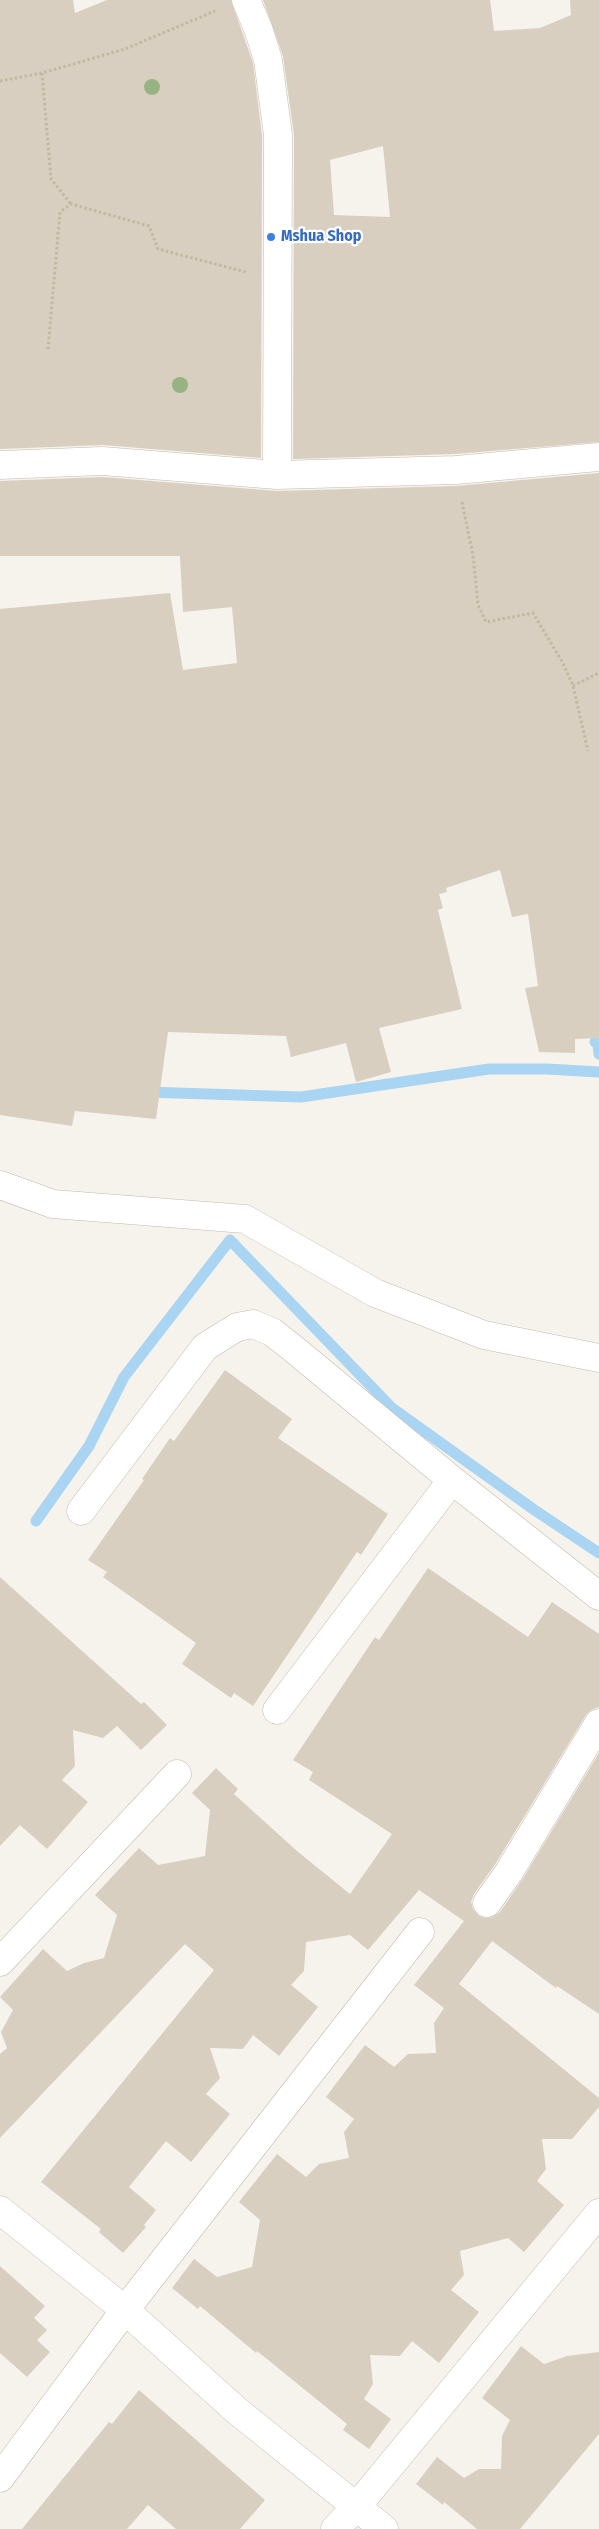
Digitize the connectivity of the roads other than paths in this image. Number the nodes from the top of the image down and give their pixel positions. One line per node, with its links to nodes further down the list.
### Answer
1 (235, 4): 4 (street)
2 (599, 457): 4 (street)
3 (0, 464): 4 (street)
4 (277, 475)
5 (0, 1185): 6 (street)
6 (599, 1358)
7 (452, 1480): 8 (street); 9 (street); 10 (street)
8 (81, 1511)
9 (599, 1596)
10 (277, 1710)
11 (599, 1723): 13 (street)
12 (176, 1774): 15 (street)
13 (487, 1903)
14 (420, 1932): 18 (street)
15 (0, 1962)
16 (0, 2210): 18 (street)
17 (599, 2213): 20 (street)
18 (126, 2310): 19 (street); 20 (street)
19 (0, 2478)
20 (357, 2506): 21 (street); 22 (street)
21 (335, 2529)
22 (384, 2529)

